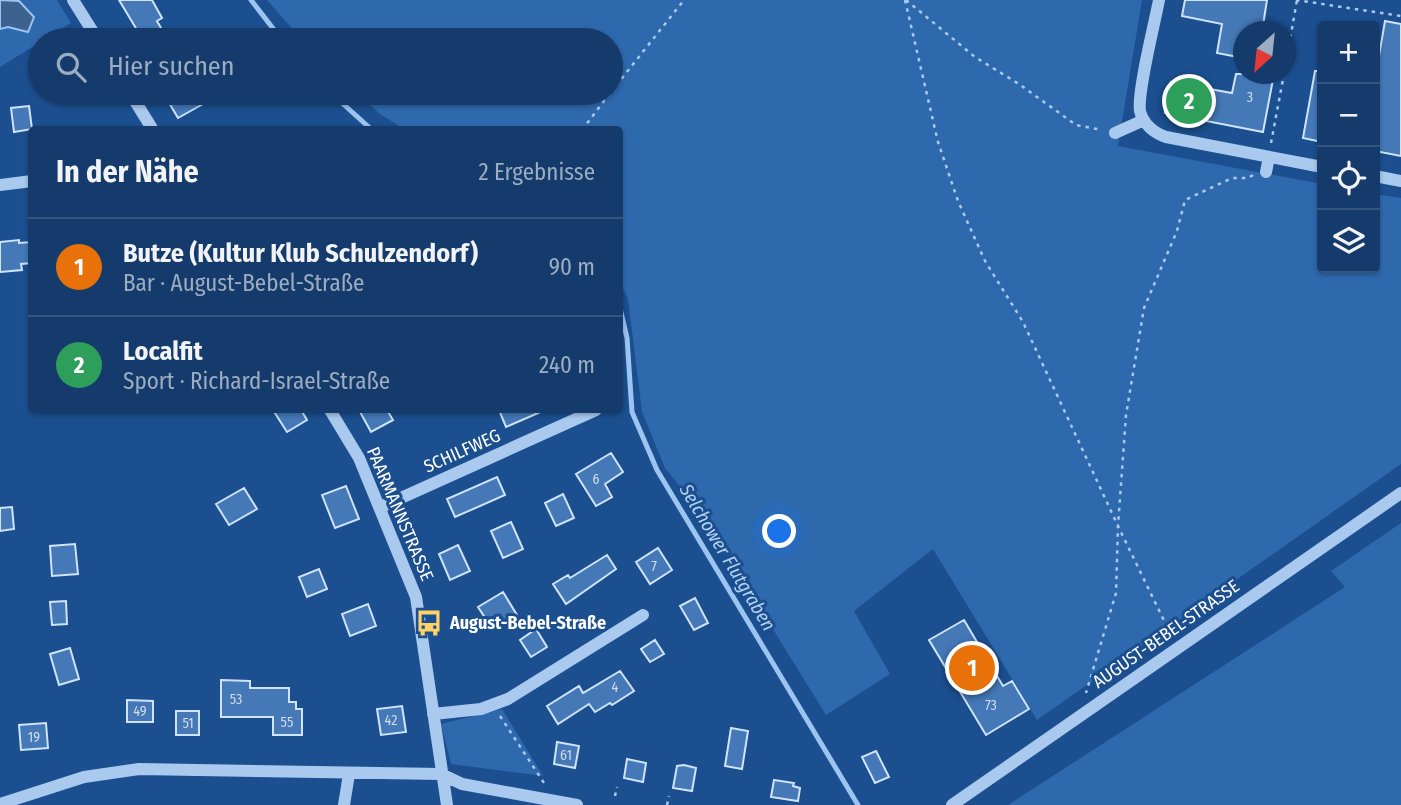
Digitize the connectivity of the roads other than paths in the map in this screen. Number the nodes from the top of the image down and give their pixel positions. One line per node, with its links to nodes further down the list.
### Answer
1 (74, 0): 3 (street)
2 (1159, 0): 5 (street)
3 (91, 28)
4 (138, 105): 6 (street)
5 (1144, 120): 7 (street); 8 (street)
6 (151, 126)
7 (1115, 133)
8 (1269, 158): 9 (street); 10 (street)
9 (1317, 166)
10 (1262, 171)
11 (1380, 177): 12 (street)
12 (1401, 181)
13 (28, 182): 14 (street)
14 (0, 185)
15 (332, 413): 18 (street, PAARMANNSTRASSE)
16 (589, 413): 18 (street, SCHILFWEG)
17 (1401, 493): 27 (street, AUGUST-BEBEL-STRASSE)
18 (381, 507): 20 (street, PAARMANNSTRASSE)
19 (643, 615): 20 (street)
20 (433, 714): 22 (street, PAARMANNSTRASSE)
21 (349, 774): 22 (street); 23 (street); 24 (street)
22 (441, 774): 25 (street, PAARMANNSTRASSE); 26 (street)
23 (0, 804)
24 (344, 805)
25 (447, 805)
26 (576, 805)
27 (952, 805)

